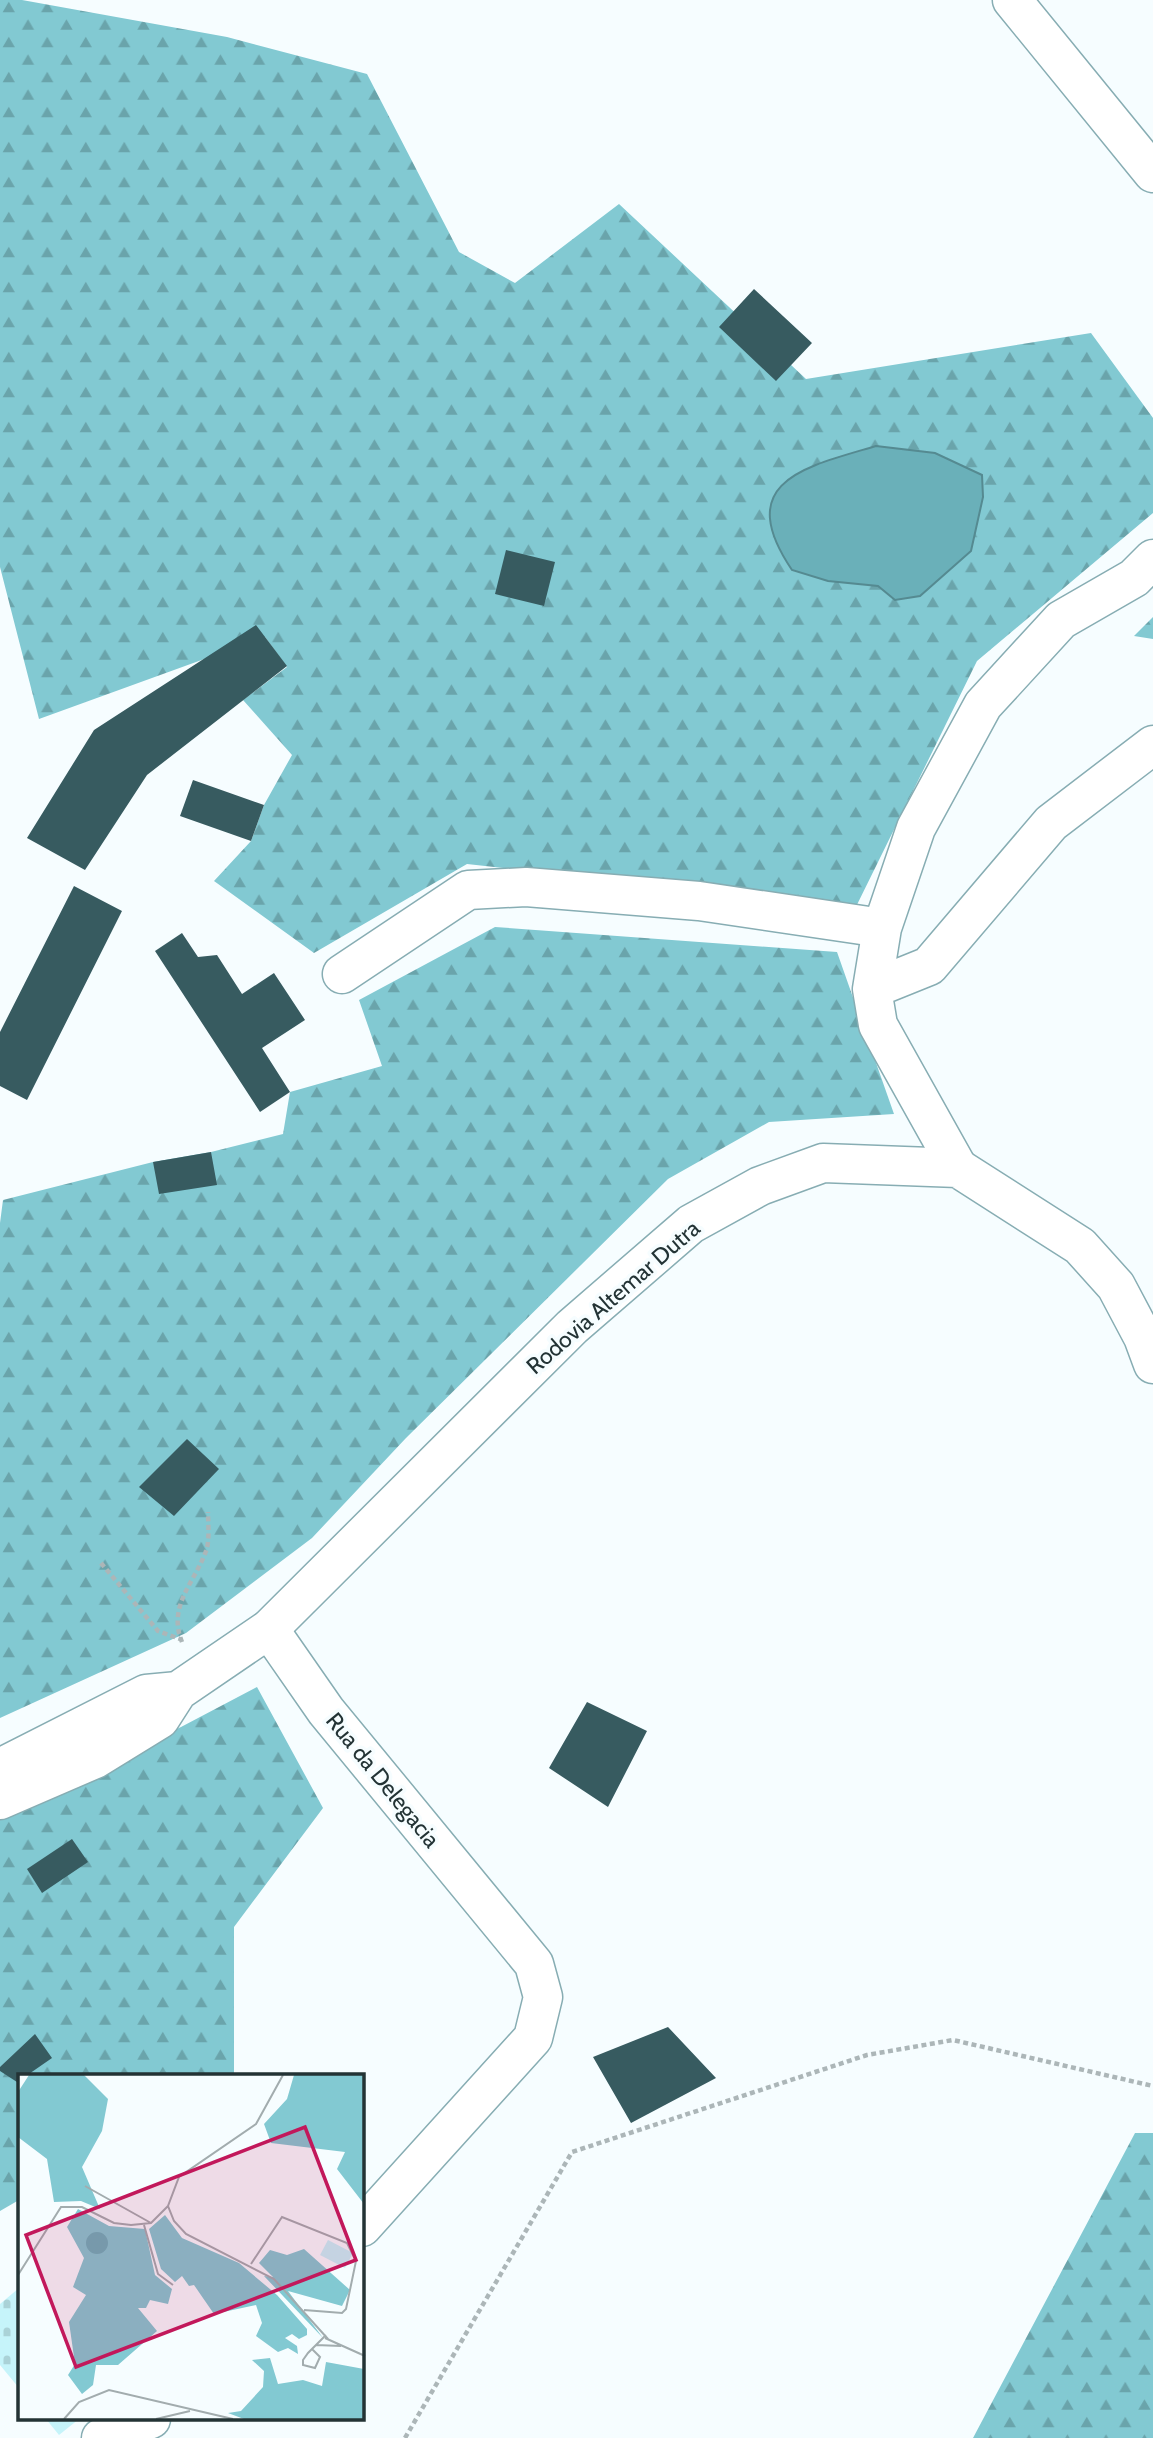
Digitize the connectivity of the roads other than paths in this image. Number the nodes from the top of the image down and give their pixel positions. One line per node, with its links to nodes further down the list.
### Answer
1 (1012, 0): 2 (street)
2 (1153, 173)
3 (1153, 559): 5 (street)
4 (1153, 745): 7 (street)
5 (882, 928): 6 (street); 7 (street)
6 (342, 974)
7 (872, 989): 8 (street)
8 (958, 1168): 9 (street); 10 (street, Rodovia Altemar Dutra)
9 (1153, 1364)
10 (270, 1629): 11 (street, Rodovia Altemar Dutra); 14 (street, Rua da Delegacia)
11 (187, 1685): 12 (street); 13 (street)
12 (0, 1768)
13 (0, 1800)
14 (364, 2225)
15 (148, 2420): 16 (street)
16 (102, 2438)

